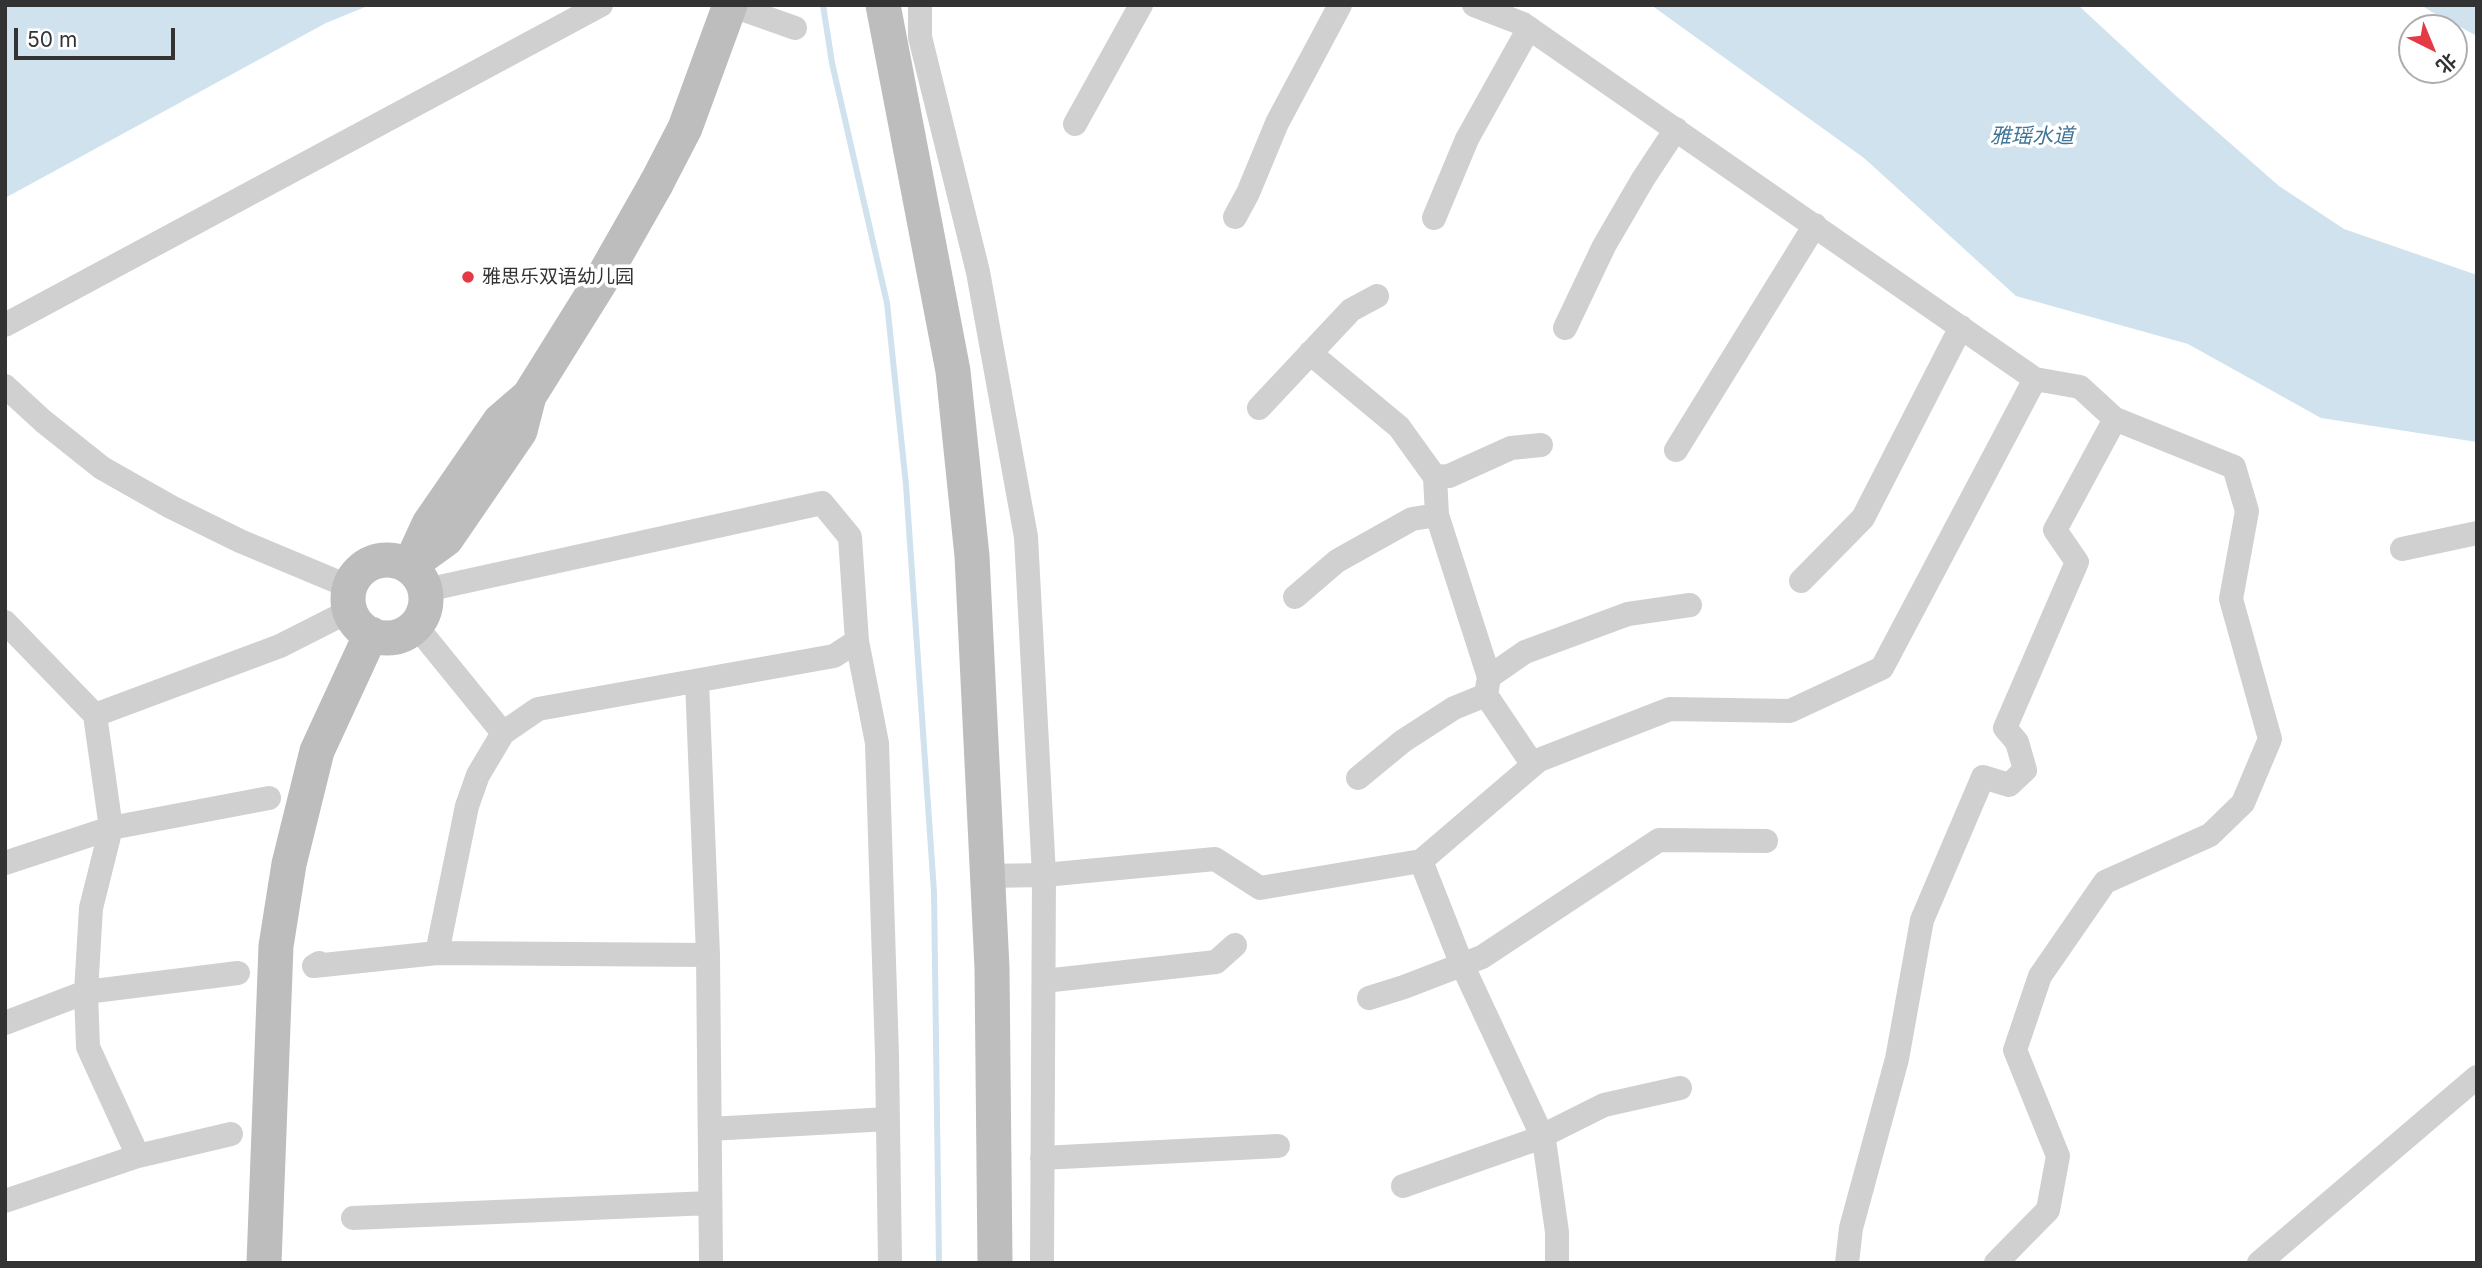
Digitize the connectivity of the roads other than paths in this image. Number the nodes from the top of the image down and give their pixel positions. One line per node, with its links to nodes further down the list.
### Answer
1 (601, 5): 16 (street)
2 (730, 5): 8 (street); 30 (street, bridge)
3 (883, 5): 50 (street)
4 (920, 5): 49 (street)
5 (1140, 5): 10 (street)
6 (1340, 5): 12 (street)
7 (1474, 5): 9 (street)
8 (795, 28)
9 (1529, 28): 11 (street); 13 (street)
10 (1074, 124)
11 (1676, 129): 14 (street); 18 (street)
12 (1235, 217)
13 (1434, 218)
14 (1815, 225): 17 (street); 25 (street)
15 (1377, 296): 19 (street)
16 (5, 325)
17 (1961, 327): 20 (street); 31 (street)
18 (1565, 328)
19 (1310, 352): 22 (street); 26 (street)
20 (2035, 379): 23 (street); 42 (street)
21 (5, 386): 34 (street)
22 (1259, 408)
23 (2115, 419): 78 (street); 79 (street)
24 (1541, 445): 26 (street)
25 (1676, 450)
26 (1435, 477): 27 (street)
27 (1437, 515): 32 (street); 39 (street)
28 (2477, 533): 29 (street)
29 (2402, 549)
30 (418, 578): 34 (street); 36 (street); 37 (street)
31 (1801, 581)
32 (1295, 597)
33 (1690, 605): 39 (street)
34 (357, 611): 36 (street); 40 (street); 72 (street)
35 (5, 622): 40 (street)
36 (416, 626): 41 (street)
37 (857, 641): 38 (street); 62 (street)
38 (697, 681): 41 (street); 53 (street)
39 (1488, 686): 42 (street); 43 (street)
40 (95, 715): 45 (street)
41 (503, 733): 52 (street)
42 (1533, 765): 47 (street)
43 (1359, 778)
44 (269, 798): 45 (street)
45 (111, 828): 48 (street); 57 (street)
46 (1766, 841): 58 (street)
47 (1421, 861): 49 (street); 77 (street)
48 (5, 863)
49 (1044, 875): 50 (street); 56 (street)
50 (987, 876): 75 (street)
51 (1235, 945): 56 (street)
52 (437, 953): 53 (street); 54 (street)
53 (708, 955): 63 (street)
54 (318, 963)
55 (237, 973): 57 (street)
56 (1044, 981): 67 (street)
57 (86, 992): 59 (street); 66 (street)
58 (1369, 998)
59 (5, 1023)
60 (2477, 1077): 80 (street)
61 (1680, 1088): 68 (street)
62 (888, 1119): 63 (street); 74 (street)
63 (710, 1129): 70 (street)
64 (231, 1134): 66 (street)
65 (1278, 1146): 67 (street)
66 (138, 1156): 69 (street)
67 (1042, 1158): 76 (street)
68 (1403, 1186)
69 (5, 1201)
70 (710, 1203): 71 (street); 73 (street)
71 (353, 1217)
72 (264, 1263)
73 (711, 1263)
74 (890, 1263)
75 (995, 1263)
76 (1042, 1263)
77 (1557, 1263)
78 (1847, 1263)
79 (1996, 1263)
80 (2259, 1263)

